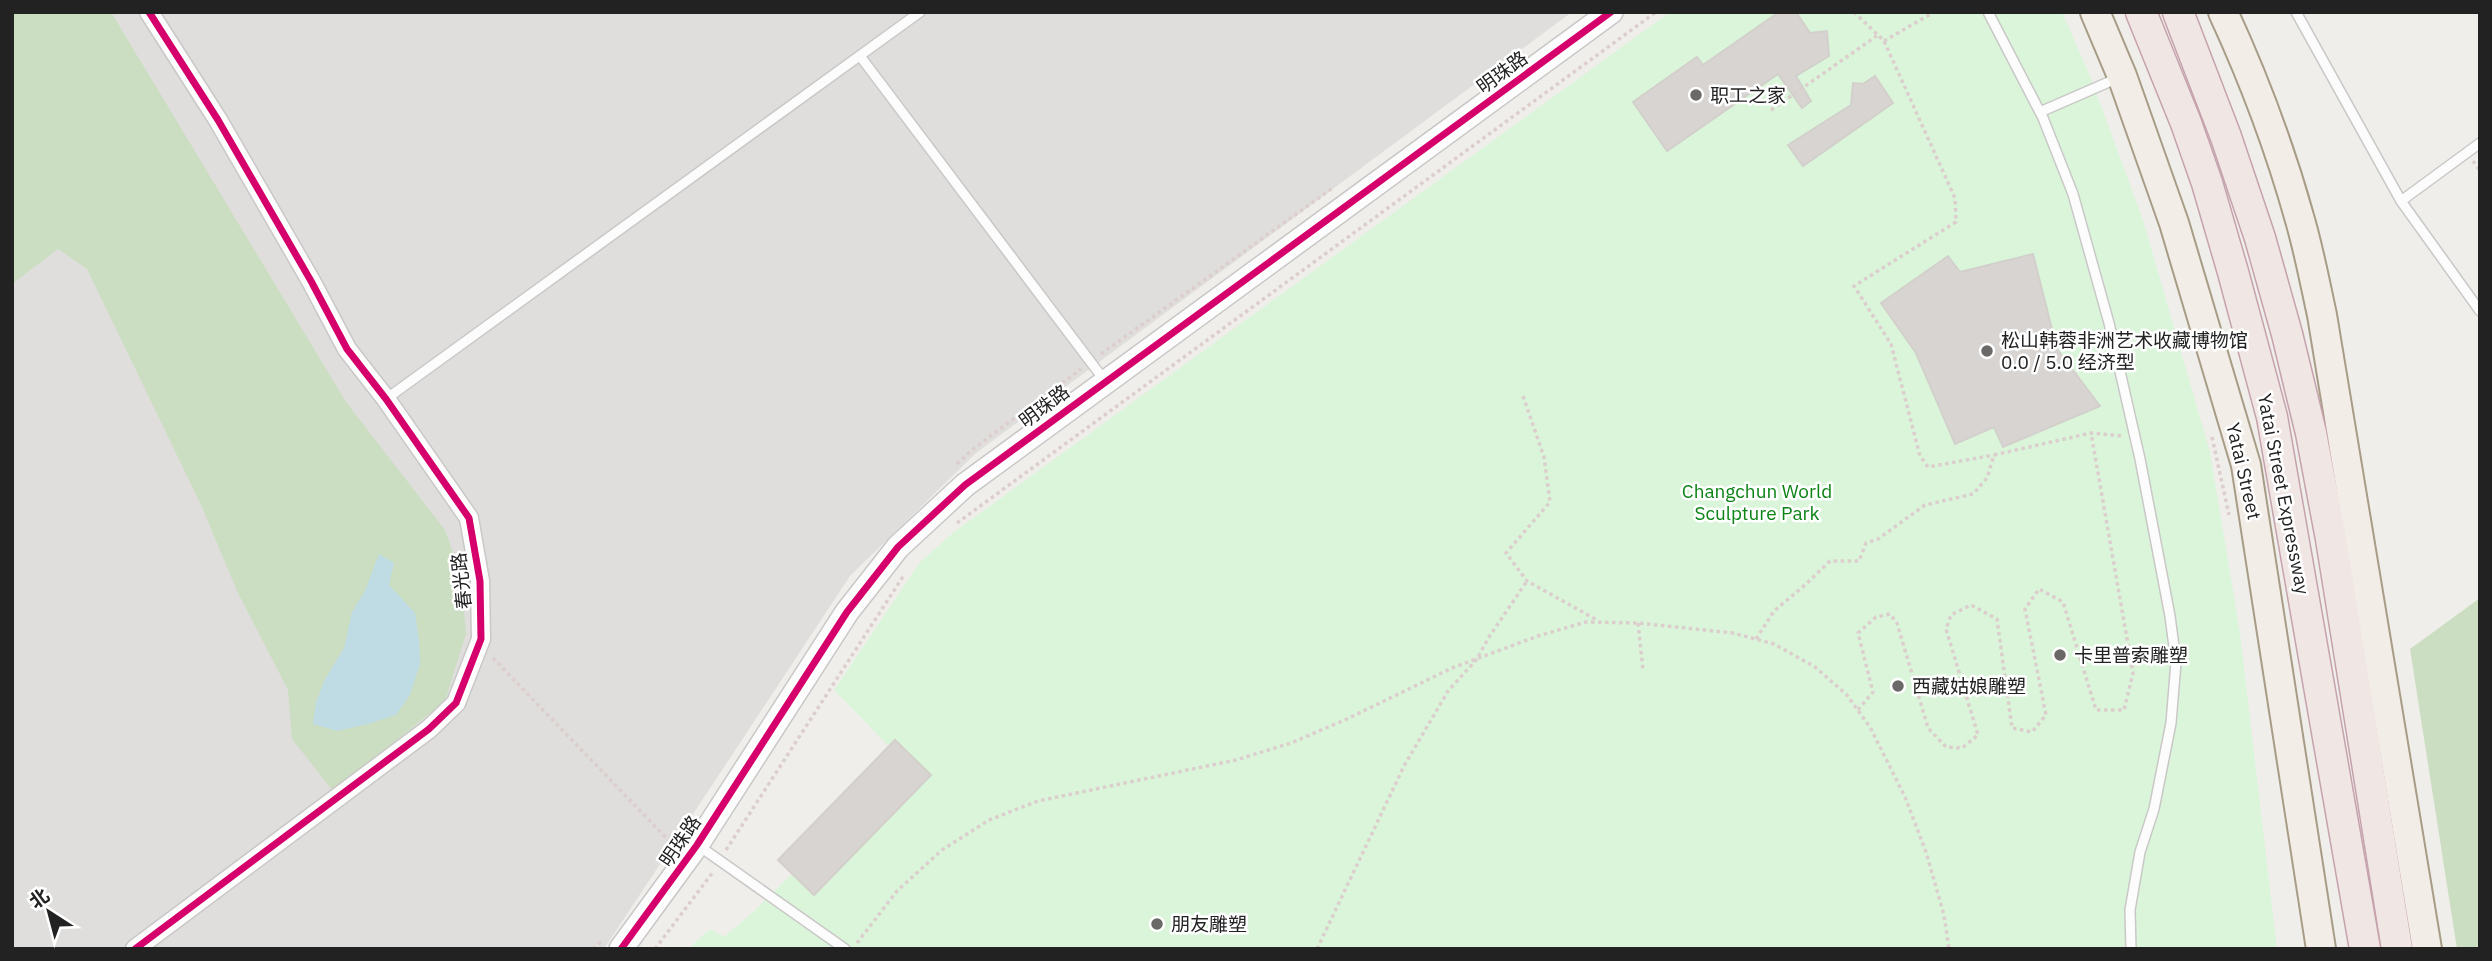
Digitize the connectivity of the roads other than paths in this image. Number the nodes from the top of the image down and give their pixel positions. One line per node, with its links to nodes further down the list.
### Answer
1 (149, 12): 17 (street, 春光路)
2 (920, 12): 10 (lane)
3 (1611, 12): 16 (street, 明珠路)
4 (1988, 12): 12 (lane)
5 (2095, 12): 11 (main road, Yatai Street)
6 (2223, 12): 26 (main road)
7 (2296, 12): 14 (lane)
8 (2142, 18): 24 (highway, Yatai Street Expressway)
9 (2185, 20): 25 (highway, Yatai Street Expressway)
10 (860, 56): 16 (lane); 17 (lane)
11 (2122, 76): 12 (lane); 23 (main road, Yatai Street)
12 (2040, 112): 22 (lane)
13 (2480, 143): 14 (lane)
14 (2401, 201): 15 (lane)
15 (2480, 311)
16 (1105, 381): 18 (street, 明珠路)
17 (386, 400): 19 (street, 春光路)
18 (686, 846): 20 (street, 明珠路); 21 (lane)
19 (135, 949)
20 (621, 949)
21 (845, 949)
22 (2131, 949)
23 (2322, 949)
24 (2365, 949)
25 (2397, 949)
26 (2427, 949)

